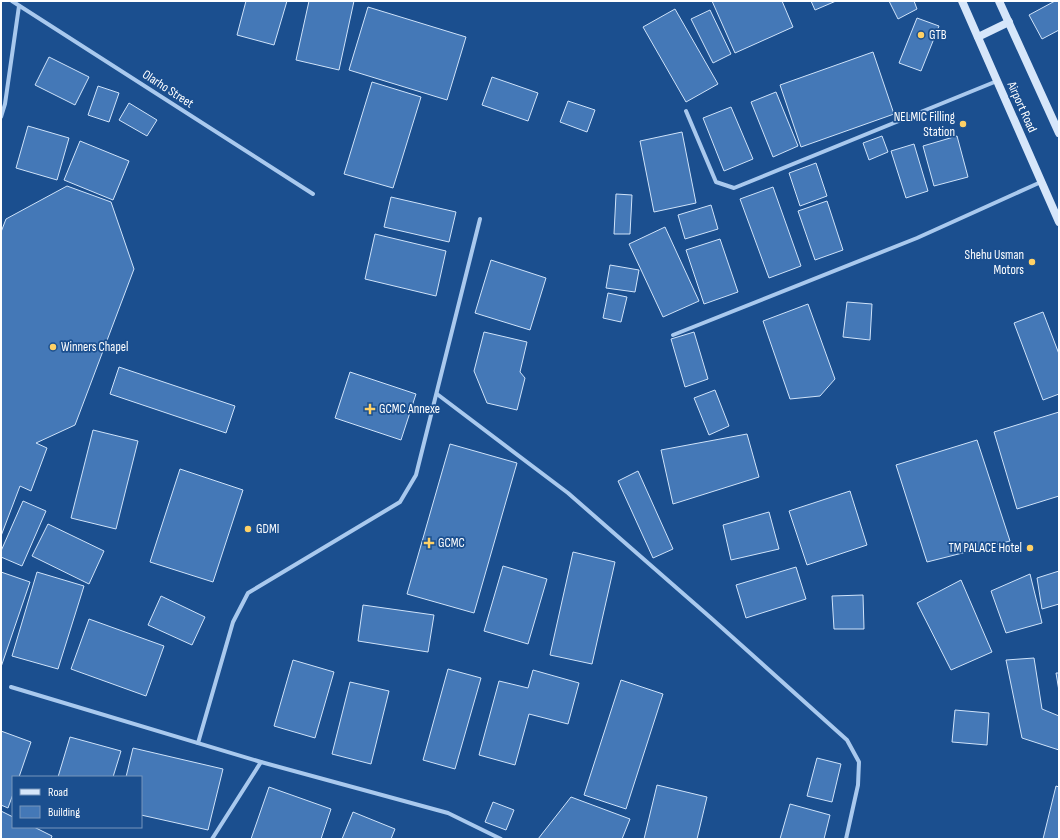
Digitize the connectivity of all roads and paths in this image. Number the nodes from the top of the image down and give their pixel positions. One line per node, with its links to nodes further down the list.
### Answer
1 (12, 1): 4 (street, Olarho Street)
2 (962, 1): 6 (main road, Airport Road)
3 (999, 1): 5 (main road, Airport Road)
4 (19, 6): 9 (street); 12 (street, Olarho Street)
5 (1009, 22): 6 (main road); 10 (main road, Airport Road)
6 (978, 37): 7 (main road, Airport Road)
7 (997, 80): 8 (street); 11 (main road, Airport Road)
8 (686, 112)
9 (1, 117)
10 (1059, 133)
11 (1041, 182): 14 (main road, Airport Road); 15 (street)
12 (313, 194)
13 (480, 219): 16 (street)
14 (1059, 222)
15 (673, 335)
16 (437, 394): 18 (street); 22 (street)
17 (12, 688): 18 (street)
18 (198, 743): 19 (street)
19 (261, 762): 20 (street); 21 (street)
20 (212, 839)
21 (501, 839)
22 (846, 839)

